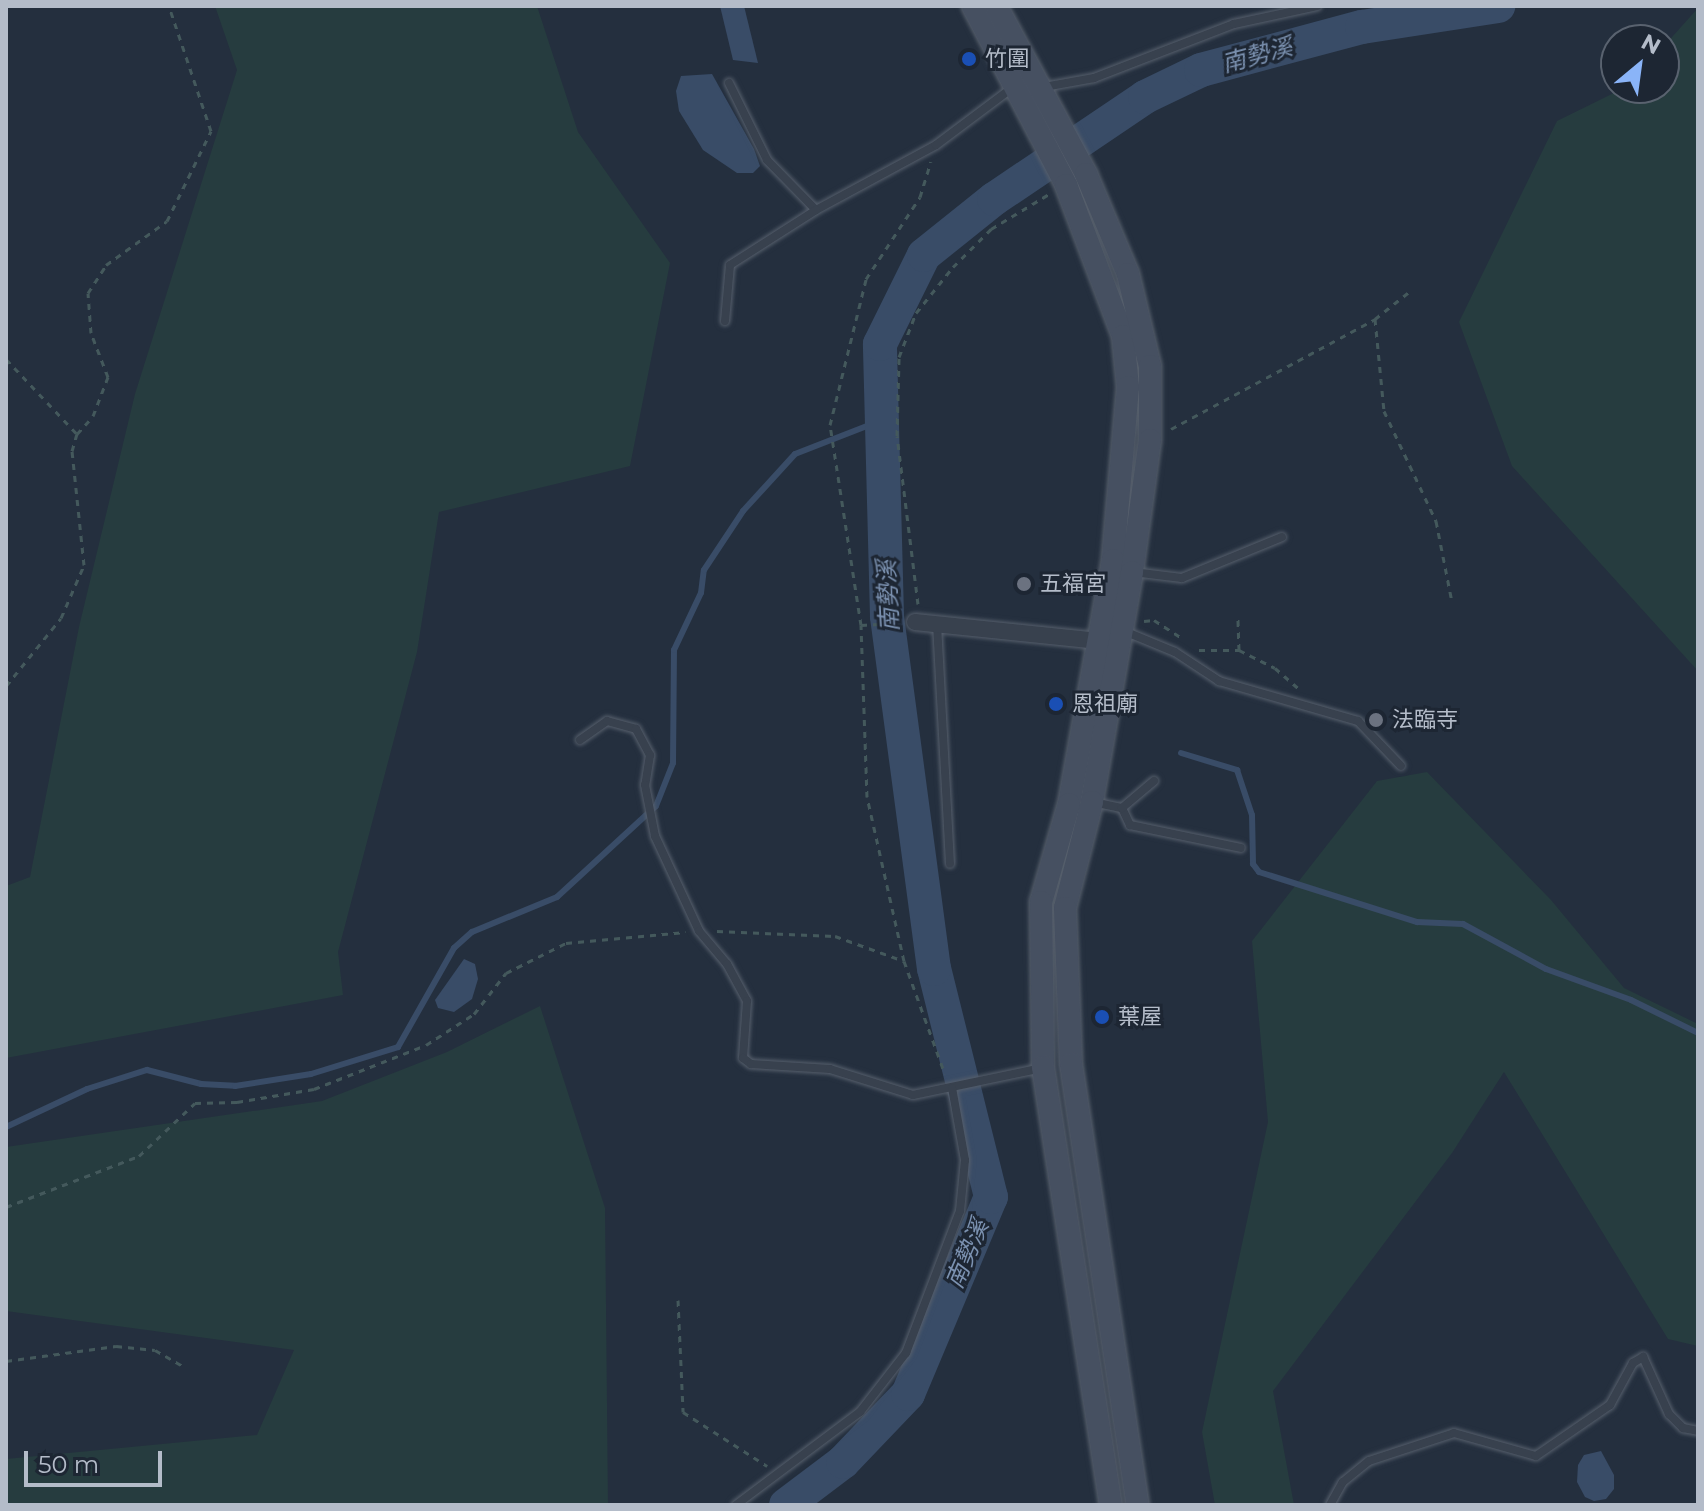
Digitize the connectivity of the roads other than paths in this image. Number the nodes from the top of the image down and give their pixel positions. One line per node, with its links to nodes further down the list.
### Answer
1 (973, 6): 5 (street)
2 (996, 6): 6 (street)
3 (1317, 6): 6 (lane)
4 (729, 83): 9 (lane)
5 (1016, 85): 6 (street); 7 (street); 9 (lane)
6 (1043, 87): 7 (street)
7 (1044, 114): 8 (street)
8 (1071, 179): 11 (street); 12 (street)
9 (816, 210): 10 (lane)
10 (725, 321)
11 (1125, 440): 12 (street); 17 (street)
12 (1150, 440): 14 (street)
13 (1282, 537): 14 (lane)
14 (1132, 572): 16 (street)
15 (924, 623): 17 (street); 25 (lane)
16 (1122, 630): 17 (street); 19 (lane); 21 (street)
17 (1099, 641): 22 (street)
18 (580, 740): 28 (lane)
19 (1401, 766)
20 (1154, 781): 23 (lane)
21 (1092, 802): 22 (street); 23 (lane); 26 (street)
22 (1069, 804): 27 (street)
23 (1122, 808): 24 (lane)
24 (1241, 848)
25 (950, 864)
26 (1071, 1064): 27 (street); 32 (street)
27 (1037, 1068): 28 (lane); 31 (street)
28 (952, 1088): 30 (lane)
29 (1698, 1431): 33 (lane)
30 (736, 1505)
31 (1111, 1505)
32 (1138, 1505)
33 (1330, 1505)

